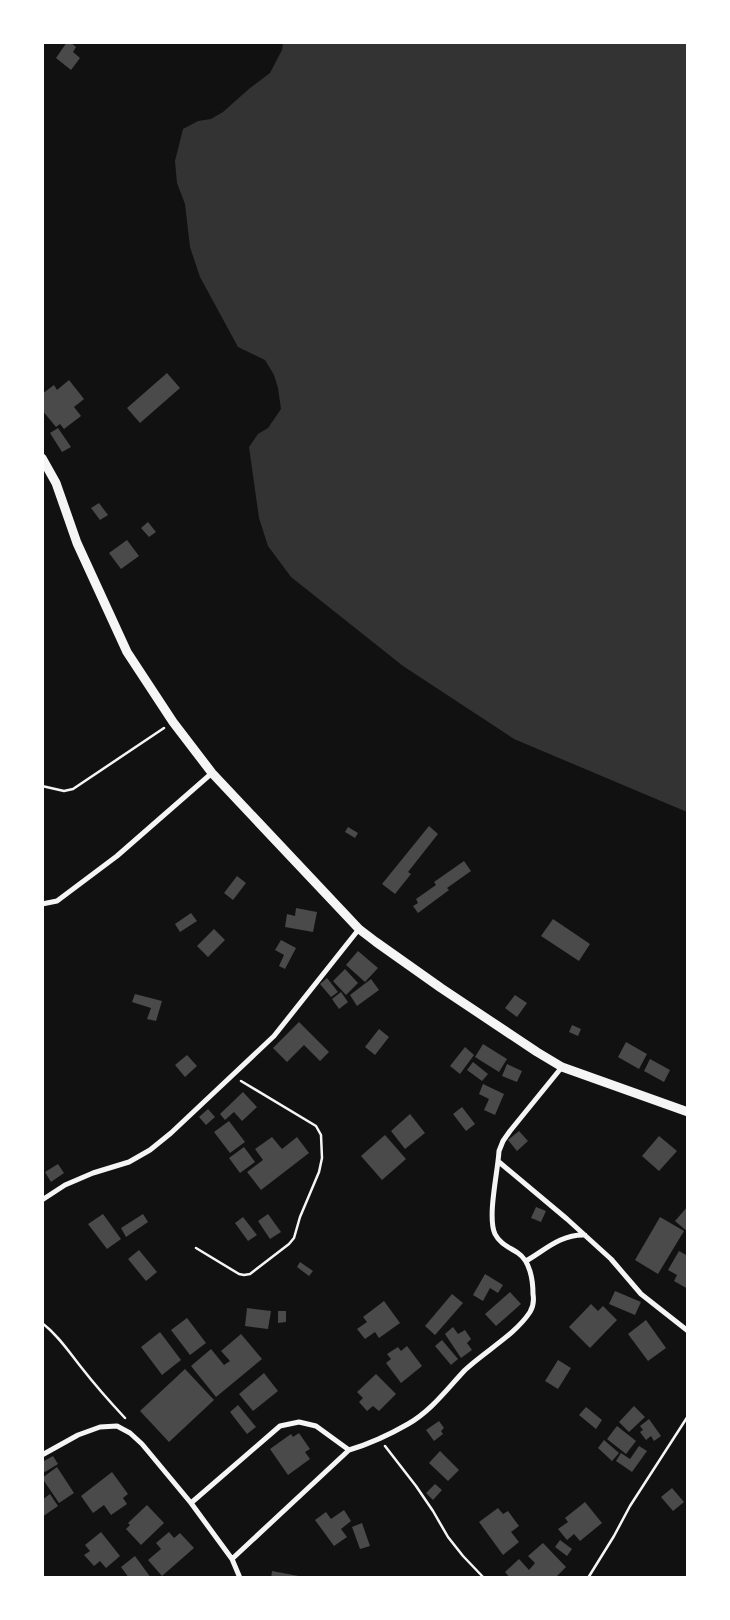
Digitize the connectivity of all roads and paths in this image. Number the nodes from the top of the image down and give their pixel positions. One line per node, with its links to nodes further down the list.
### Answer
1 (42, 458): 2 (street)
2 (173, 722): 3 (street); 4 (path)
3 (212, 773): 5 (street); 6 (street)
4 (42, 786)
5 (42, 904)
6 (359, 929): 7 (street); 8 (street)
7 (562, 1066): 9 (street); 10 (street)
8 (231, 1076): 11 (street); 13 (path)
9 (688, 1112)
10 (498, 1162): 12 (street); 14 (street)
11 (42, 1200)
12 (584, 1235): 14 (street); 16 (street)
13 (196, 1248)
14 (526, 1261): 19 (street)
15 (42, 1323): 18 (path)
16 (688, 1331)
17 (688, 1416): 26 (path)
18 (129, 1423)
19 (379, 1439): 20 (street); 25 (path)
20 (349, 1450): 22 (street); 23 (street)
21 (42, 1455): 22 (street)
22 (191, 1503): 23 (street)
23 (232, 1559): 24 (street)
24 (240, 1578)
25 (484, 1578)
26 (588, 1578)

